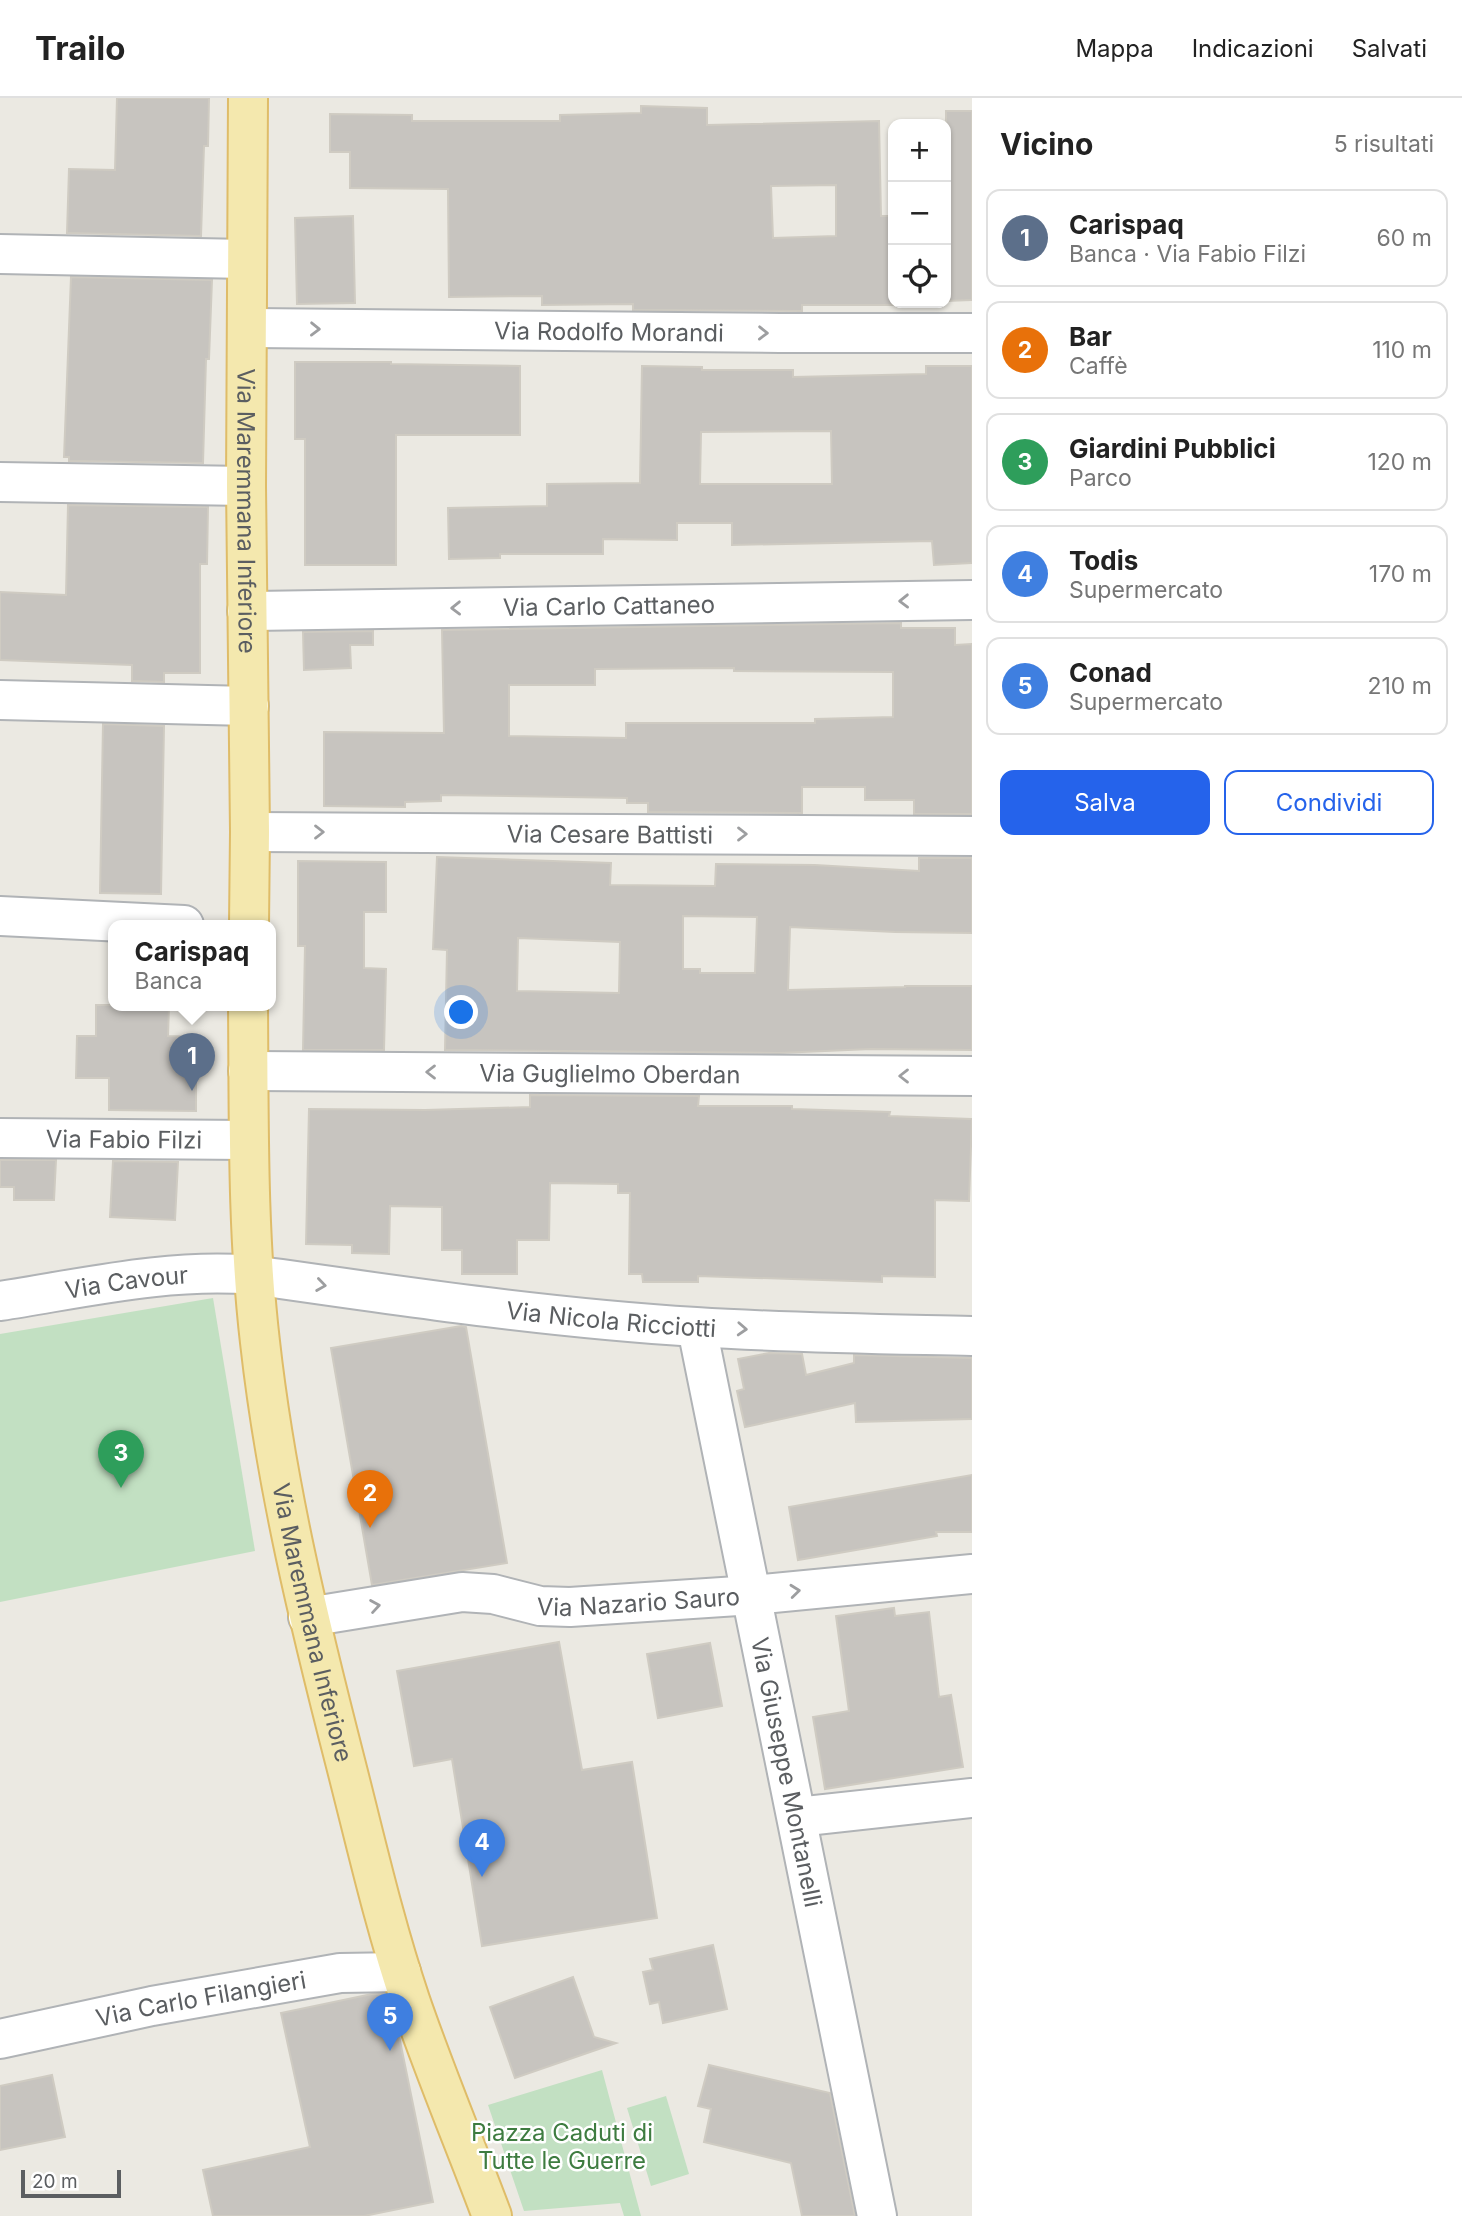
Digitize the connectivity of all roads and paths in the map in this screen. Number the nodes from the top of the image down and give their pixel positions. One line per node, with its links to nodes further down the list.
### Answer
1 (248, 98): 3 (main road, Via Maremmana Inferiore)
2 (0, 254): 3 (street)
3 (246, 259): 4 (main road, Via Maremmana Inferiore)
4 (247, 328): 5 (street, Via Rodolfo Morandi, one-way to 5); 7 (main road, Via Maremmana Inferiore)
5 (972, 333)
6 (0, 482): 7 (street)
7 (246, 486): 9 (main road, Via Maremmana Inferiore)
8 (972, 600): 9 (street, Via Carlo Cattaneo, one-way to 9)
9 (247, 611): 11 (main road, Via Maremmana Inferiore)
10 (0, 700): 11 (street)
11 (249, 706): 12 (main road, Via Maremmana Inferiore)
12 (250, 832): 13 (street, Via Cesare Battisti, one-way to 13); 15 (main road, Via Maremmana Inferiore)
13 (972, 836)
14 (0, 916): 16 (street)
15 (249, 920)
16 (108, 921)
17 (248, 1011): 18 (main road, Via Maremmana Inferiore)
18 (248, 1071): 19 (street, Via Guglielmo Oberdan, one-way to 18); 21 (main road, Via Maremmana Inferiore)
19 (972, 1076)
20 (0, 1138): 21 (street, Via Fabio Filzi)
21 (248, 1140): 22 (main road, Via Maremmana Inferiore)
22 (253, 1275): 23 (street, Via Cavour); 24 (street, Via Nicola Ricciotti, one-way to 24); 28 (main road, Via Maremmana Inferiore)
23 (0, 1301)
24 (697, 1328): 25 (street, Via Nicola Ricciotti, one-way to 25); 27 (street, Via Giuseppe Montanelli)
25 (972, 1336)
26 (972, 1574): 27 (street, Via Nazario Sauro, one-way to 26)
27 (753, 1595): 28 (street, Via Nazario Sauro, one-way to 27); 30 (street, Via Giuseppe Montanelli)
28 (308, 1618): 31 (main road, Via Maremmana Inferiore)
29 (972, 1798): 30 (street)
30 (797, 1817): 34 (street, Via Giuseppe Montanelli)
31 (401, 1972): 32 (street, Via Carlo Filangieri); 33 (main road, Via Maremmana Inferiore)
32 (0, 2039)
33 (492, 2216)
34 (877, 2216)

